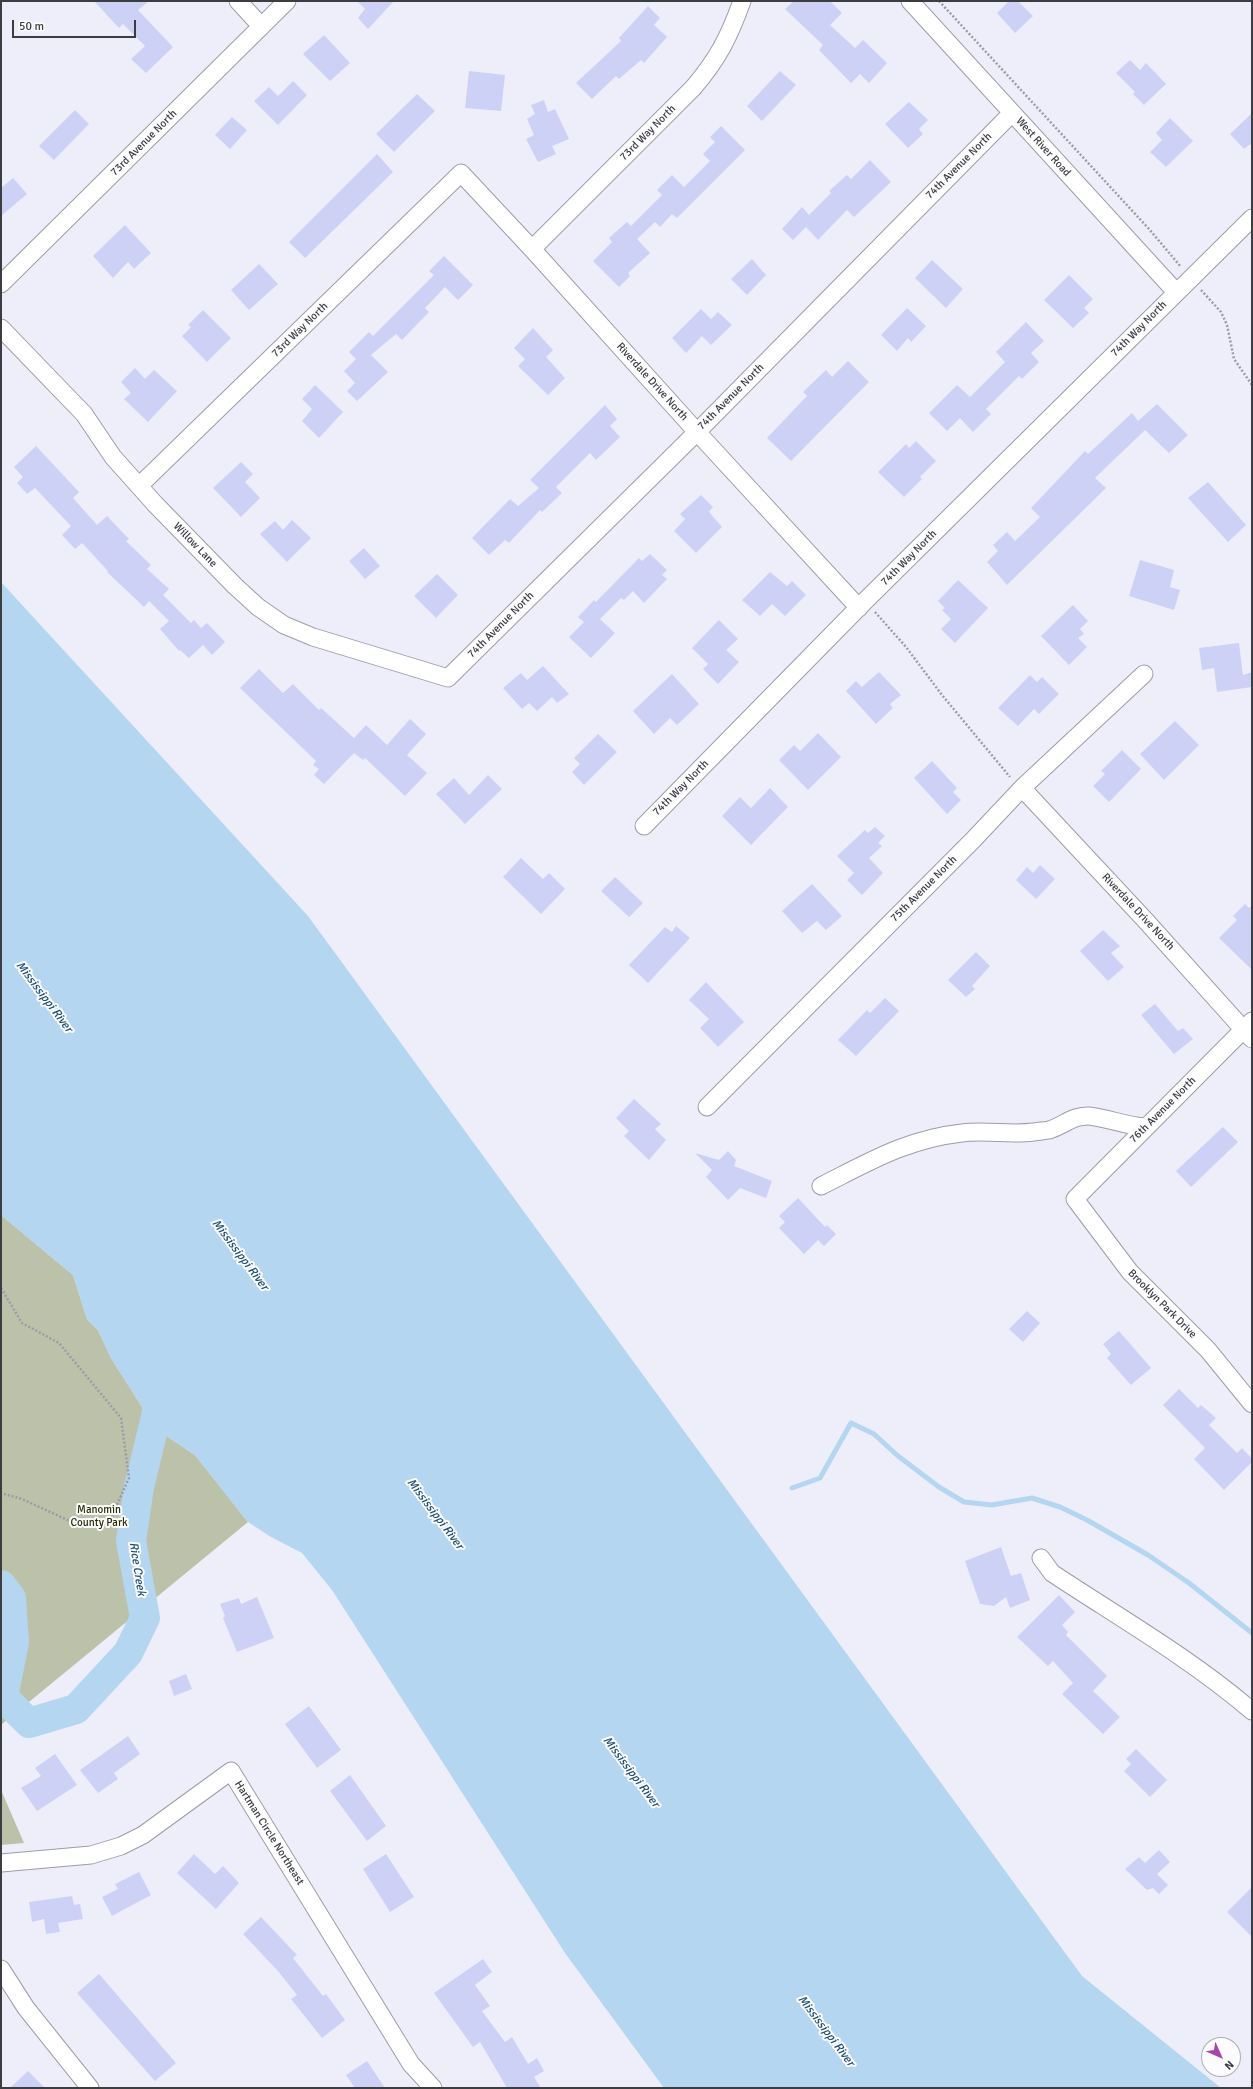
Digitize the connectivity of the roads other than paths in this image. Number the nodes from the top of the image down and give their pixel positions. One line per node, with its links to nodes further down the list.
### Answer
1 (238, 1): 5 (street)
2 (287, 1): 5 (street, 73rd Avenue North)
3 (742, 1): 9 (street, 73rd Way North)
4 (910, 1): 6 (street, West River Road)
5 (262, 26): 10 (street, 73rd Avenue North)
6 (1012, 113): 11 (street, West River Road); 13 (street, 74th Avenue North)
7 (460, 174): 9 (street, Riverdale Drive North); 14 (street, 73rd Way North)
8 (1252, 218): 11 (street, 74th Way North)
9 (532, 249): 13 (street, Riverdale Drive North)
10 (1, 284)
11 (1176, 292): 15 (street, 74th Way North)
12 (1, 328): 14 (street, Willow Lane)
13 (697, 432): 15 (street, Riverdale Drive North); 17 (street, 74th Avenue North)
14 (139, 486): 17 (street, Willow Lane)
15 (862, 605): 19 (street, 74th Way North)
16 (1144, 674): 18 (street, 75th Avenue North)
17 (448, 678)
18 (1022, 788): 20 (street, Riverdale Drive North); 21 (street, 75th Avenue North)
19 (644, 826)
20 (1249, 1030): 22 (street, 76th Avenue North)
21 (707, 1108)
22 (1145, 1127): 23 (street); 24 (street, 76th Avenue North)
23 (821, 1186)
24 (1075, 1200): 25 (street, Brooklyn Park Drive)
25 (1252, 1404)
26 (1041, 1558): 27 (street)
27 (1252, 1711)
28 (1, 1863): 31 (street, Hartman Circle Northeast)
29 (1, 1969): 30 (street)
30 (90, 2088)
31 (433, 2088)

